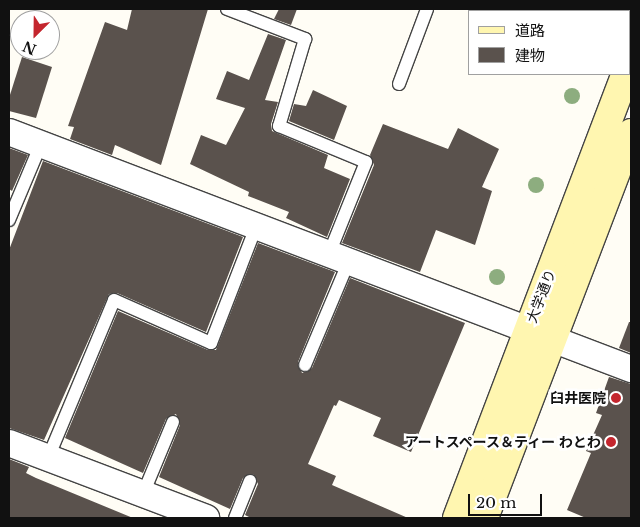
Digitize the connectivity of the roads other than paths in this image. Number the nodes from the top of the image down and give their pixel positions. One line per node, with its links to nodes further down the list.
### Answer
1 (227, 9): 10 (lane)
2 (427, 9): 4 (lane)
3 (626, 75): 11 (main road, 大学通り)
4 (399, 84)
5 (9, 132): 7 (street)
6 (631, 133): 11 (main road, 大学通り)
7 (40, 144): 8 (lane); 9 (street)
8 (9, 220)
9 (256, 227): 10 (street); 16 (lane)
10 (338, 258): 11 (street); 12 (lane)
11 (541, 334): 13 (street); 21 (main road, 大学通り); 22 (main road, 大学通り)
12 (305, 366)
13 (631, 368)
14 (173, 422): 18 (lane)
15 (9, 443): 16 (street)
16 (48, 458): 18 (street)
17 (250, 482): 20 (lane)
18 (143, 494): 19 (street)
19 (206, 518)
20 (235, 518)
21 (457, 518)
22 (484, 518)

